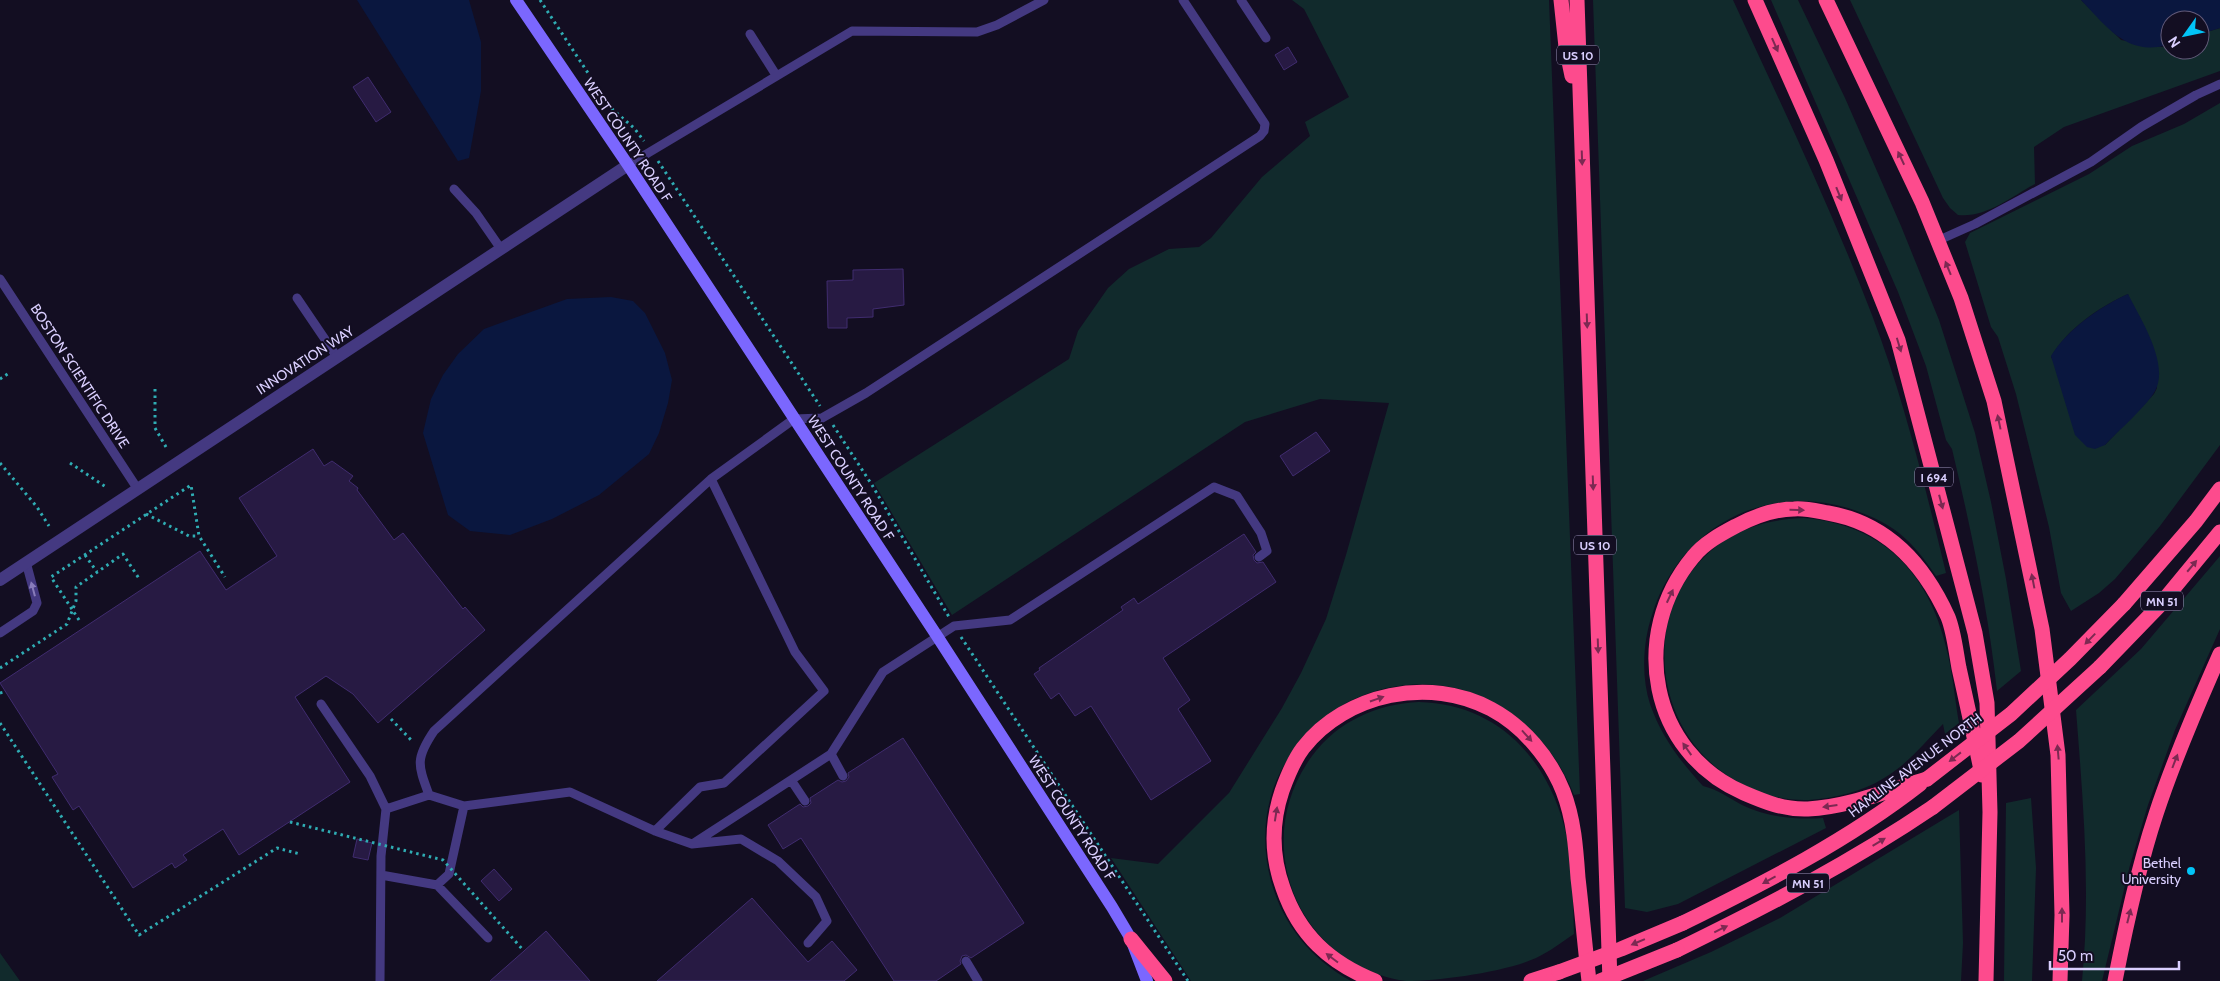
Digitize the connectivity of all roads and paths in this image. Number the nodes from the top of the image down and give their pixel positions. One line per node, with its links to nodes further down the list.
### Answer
1 (516, 0): 16 (street, WEST COUNTY ROAD F)
2 (540, 0): 15 (path)
3 (1044, 0): 12 (lane)
4 (1183, 0): 26 (lane)
5 (1241, 0): 11 (lane)
6 (1561, 0): 14 (highway)
7 (1577, 0): 14 (highway, US 10)
8 (1755, 0): 65 (highway, I 694, one-way to 65)
9 (1826, 0): 18 (highway, one-way to 9)
10 (750, 34): 12 (lane)
11 (1266, 38)
12 (776, 76): 15 (lane)
13 (2220, 84): 18 (lane)
14 (1580, 110): 86 (highway, US 10, one-way to 86)
15 (652, 151): 16 (lane); 26 (path)
16 (628, 165): 19 (street, INNOVATION WAY); 27 (street, WEST COUNTY ROAD F)
17 (454, 189): 19 (lane)
18 (1938, 241): 88 (highway, one-way to 18)
19 (500, 249): 22 (street, INNOVATION WAY)
20 (0, 279): 33 (lane, BOSTON SCIENTIFIC DRIVE)
21 (297, 298): 22 (lane)
22 (337, 357): 33 (street, INNOVATION WAY)
23 (9, 373): 24 (path)
24 (0, 379)
25 (155, 389): 28 (path)
26 (826, 416): 27 (lane); 48 (path)
27 (794, 419): 31 (lane); 50 (street, WEST COUNTY ROAD F)
28 (166, 447)
29 (0, 463): 36 (path)
30 (70, 463): 32 (path)
31 (711, 479): 56 (lane); 67 (lane)
32 (106, 486)
33 (137, 488): 41 (street, INNOVATION WAY)
34 (2220, 488): 59 (highway, HAMLINE AVENUE NORTH / MN 51, one-way to 59, bridge)
35 (146, 514): 38 (path); 38 (path); 39 (path)
36 (48, 526)
37 (2220, 532): 85 (highway, MN 51, one-way to 37, bridge)
38 (199, 536): 43 (path)
39 (85, 555): 42 (path); 46 (path)
40 (1260, 557): 48 (lane)
41 (26, 562): 44 (street, INNOVATION WAY); 49 (lane, one-way to 41)
42 (97, 572): 45 (path); 46 (path)
43 (225, 576)
44 (0, 580)
45 (140, 580)
46 (72, 610): 47 (path); 52 (path)
47 (79, 620)
48 (954, 626): 50 (lane); 81 (path)
49 (0, 632)
50 (937, 636): 57 (lane); 73 (street, WEST COUNTY ROAD F)
51 (2220, 654): 89 (highway, one-way to 51)
52 (0, 668)
53 (321, 704): 64 (lane)
54 (391, 719): 56 (path)
55 (0, 722): 69 (path)
56 (420, 750): 61 (lane)
57 (831, 754): 58 (lane); 60 (lane)
58 (843, 776)
59 (1928, 779): 65 (highway, one-way to 65); 83 (highway, HAMLINE AVENUE NORTH / MN 51, one-way to 83, bridge)
60 (791, 780): 62 (lane); 68 (lane)
61 (429, 795): 63 (lane); 64 (lane)
62 (805, 801)
63 (464, 806): 67 (lane); 71 (lane)
64 (386, 809): 70 (lane)
65 (1990, 812): 87 (highway, I 694)
66 (290, 822): 75 (path, bridge)
67 (655, 831): 68 (lane)
68 (692, 844): 74 (lane)
69 (300, 854)
70 (381, 876): 71 (lane); 77 (lane)
71 (437, 885): 72 (lane)
72 (488, 938)
73 (1131, 939): 79 (street, WEST COUNTY ROAD F); 80 (highway)
74 (808, 943)
75 (524, 951)
76 (966, 961): 78 (lane)
77 (380, 981)
78 (978, 981)
79 (1147, 981)
80 (1165, 981)
81 (1188, 981)
82 (1375, 981): 84 (highway, one-way to 84)
83 (1532, 981)
84 (1589, 981)
85 (1600, 981)
86 (1610, 981)
87 (1986, 981)
88 (2060, 981)
89 (2116, 981)

